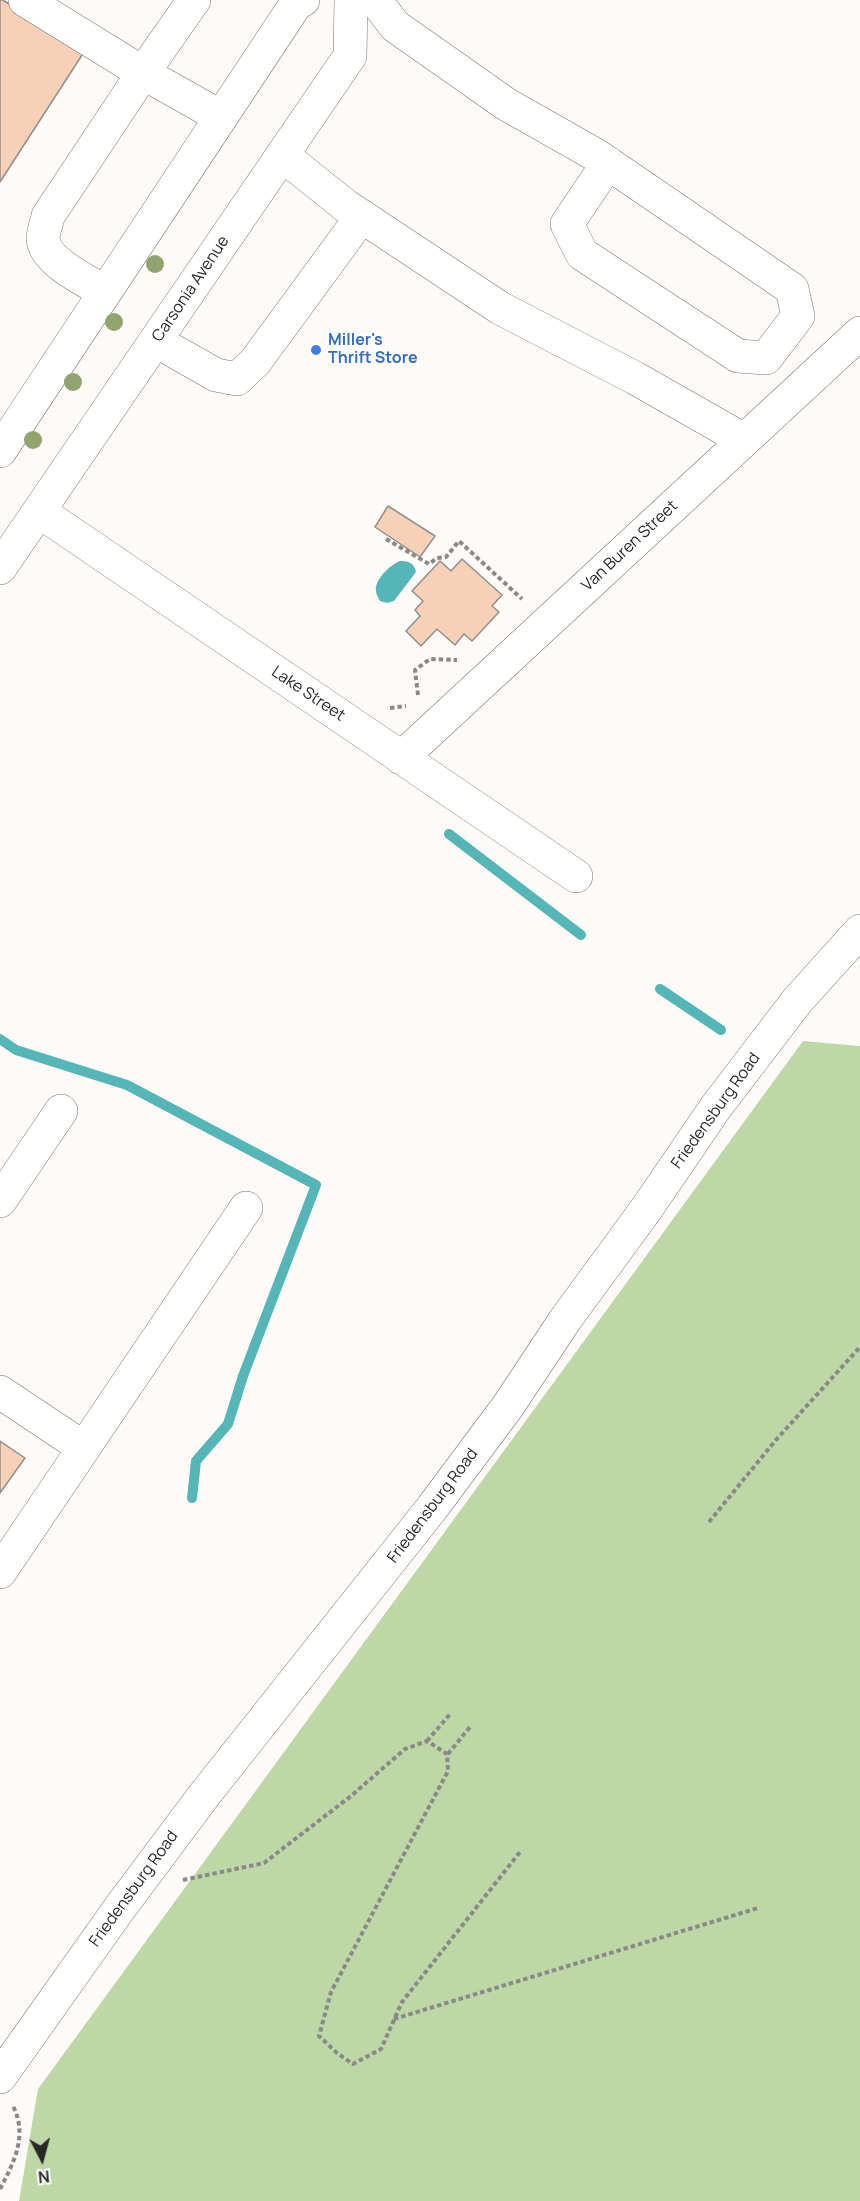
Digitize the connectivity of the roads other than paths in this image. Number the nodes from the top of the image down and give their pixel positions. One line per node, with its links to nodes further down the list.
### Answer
1 (25, 0): 6 (street)
2 (194, 0): 6 (street)
3 (303, 0): 7 (street)
4 (351, 0): 8 (street, Carsonia Avenue)
5 (375, 0): 9 (street)
6 (143, 73): 7 (street); 11 (street)
7 (220, 117): 11 (street)
8 (282, 155): 10 (street); 13 (street, Carsonia Avenue)
9 (608, 163): 9 (street)
10 (362, 216): 13 (street); 14 (street)
11 (105, 292): 15 (street)
12 (860, 333): 14 (street, Van Buren Street)
13 (156, 341): 16 (street, Carsonia Avenue)
14 (744, 440): 18 (street, Van Buren Street)
15 (0, 451)
16 (40, 512): 17 (street, Carsonia Avenue); 18 (street, Lake Street)
17 (0, 568)
18 (401, 758): 19 (street, Lake Street)
19 (576, 876)
20 (860, 930): 27 (street, Friedensburg Road)
21 (61, 1111): 22 (street)
22 (0, 1201)
23 (246, 1208): 25 (street)
24 (0, 1392): 25 (street)
25 (84, 1448): 26 (street)
26 (0, 1572)
27 (5, 2088)

